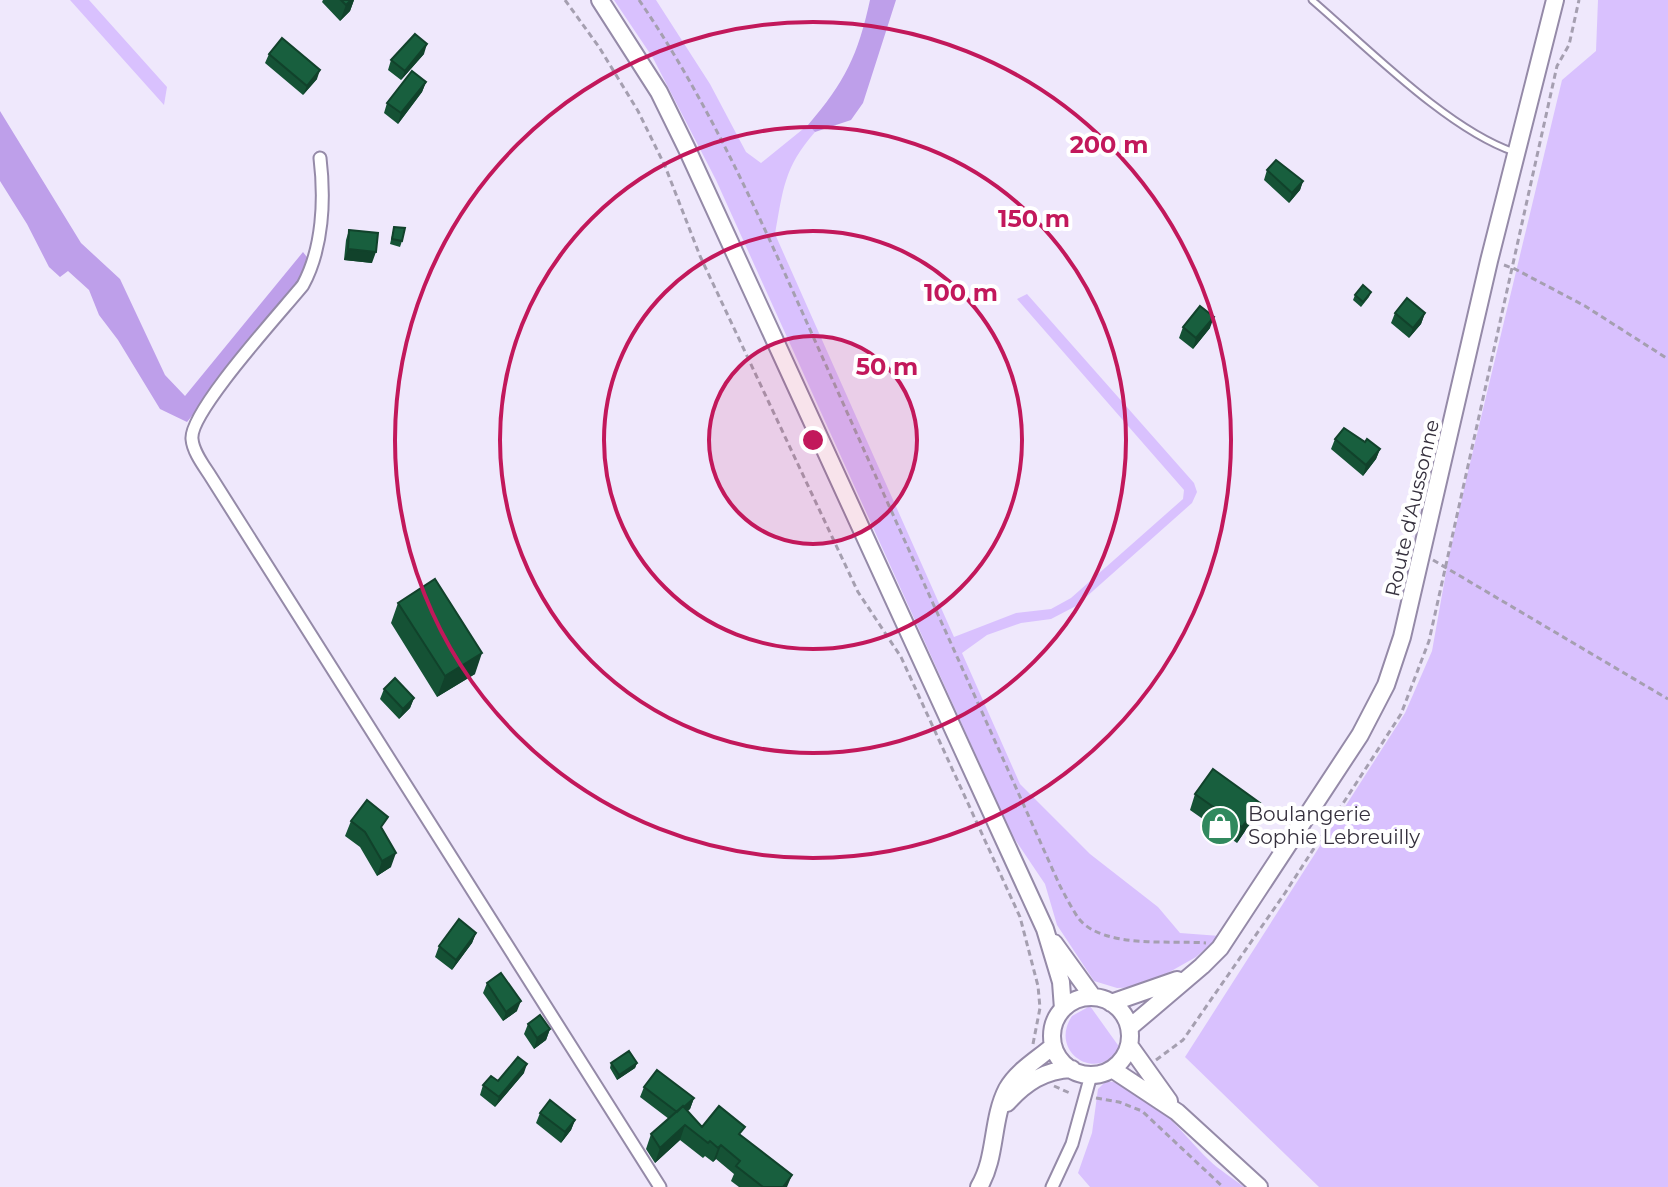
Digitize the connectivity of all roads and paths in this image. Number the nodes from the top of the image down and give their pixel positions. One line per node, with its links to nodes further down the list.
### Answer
1 (565, 0): 24 (path)
2 (600, 0): 15 (main road)
3 (639, 0): 16 (path)
4 (1312, 0): 7 (lane)
5 (1555, 0): 7 (main road, Route d'Aussonne)
6 (1579, 0): 10 (path)
7 (1517, 153): 9 (main road, Route d'Aussonne)
8 (320, 158): 34 (street)
9 (1489, 261): 10 (path); 12 (main road, Route d'Aussonne)
10 (1511, 267): 11 (path); 13 (path)
11 (1668, 359)
12 (1422, 556): 13 (path); 16 (main road, Route d'Aussonne)
13 (1444, 565): 14 (path); 25 (path)
14 (1668, 699)
15 (1045, 929): 18 (main road); 20 (main road)
16 (1220, 948): 17 (main road, Route d'Aussonne)
17 (1193, 973): 19 (main road, Route d'Aussonne); 21 (main road, Route d'Aussonne)
18 (1093, 997): 19 (main road); 20 (main road)
19 (1111, 1003): 21 (main road)
20 (1063, 1009): 23 (main road)
21 (1129, 1028): 22 (main road)
22 (1129, 1045): 27 (main road); 33 (main road)
23 (1053, 1046): 26 (main road); 32 (main road)
24 (1034, 1049)
25 (1149, 1065)
26 (1072, 1069): 28 (main road); 32 (main road)
27 (1112, 1069): 28 (main road); 33 (main road)
28 (1091, 1075): 36 (street)
29 (1050, 1078): 30 (path)
30 (1079, 1096)
31 (1095, 1098): 37 (path)
32 (1000, 1110): 35 (main road)
33 (1177, 1112): 38 (main road)
34 (660, 1187)
35 (979, 1187)
36 (1052, 1187)
37 (1223, 1187)
38 (1259, 1187)

